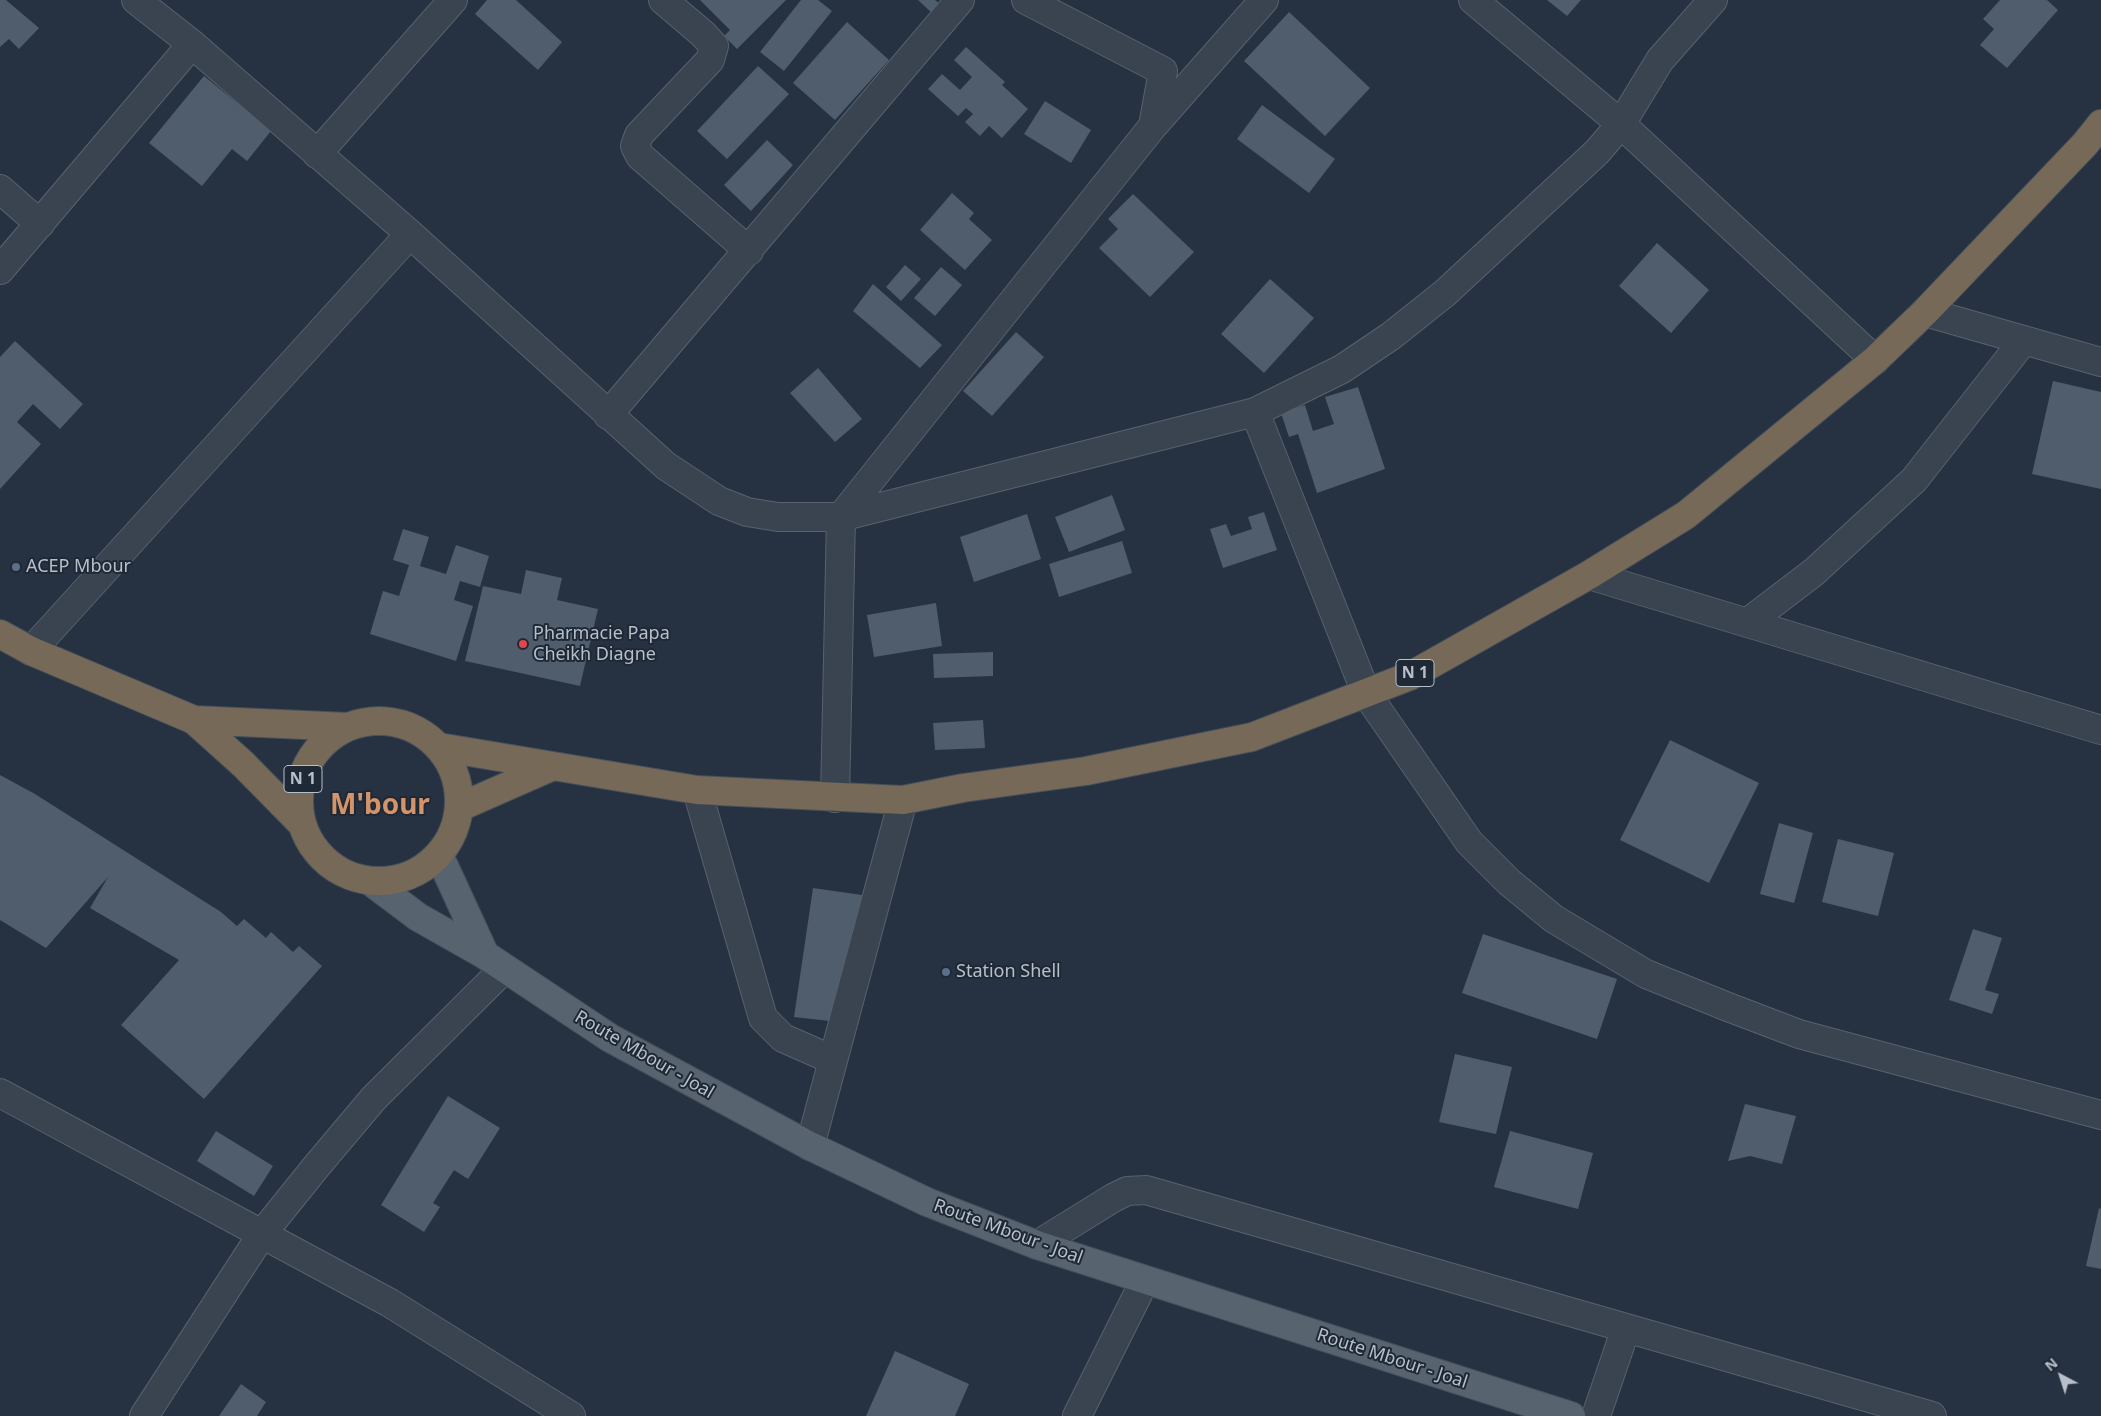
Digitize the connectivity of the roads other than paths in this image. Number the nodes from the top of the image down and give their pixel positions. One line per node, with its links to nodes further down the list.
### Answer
1 (136, 0): 9 (street)
2 (453, 0): 13 (street)
3 (663, 0): 17 (street)
4 (960, 0): 17 (street)
5 (1026, 0): 12 (street)
6 (1264, 0): 12 (street)
7 (1474, 0): 10 (street)
8 (1713, 0): 10 (street)
9 (192, 44): 13 (street); 15 (street)
10 (1620, 124): 21 (street); 23 (street)
11 (2101, 124): 19 (highway, N 1)
12 (1153, 126): 25 (street)
13 (317, 154): 16 (street)
14 (0, 189): 15 (street)
15 (40, 224): 18 (street)
16 (410, 234): 24 (street); 29 (street)
17 (749, 250): 24 (street)
18 (0, 270)
19 (1925, 312): 20 (street); 21 (highway, N 1)
20 (2024, 340): 22 (street); 27 (street)
21 (1875, 360): 26 (highway, N 1)
22 (2101, 362)
23 (1255, 412): 25 (street); 30 (street)
24 (608, 415): 25 (street)
25 (841, 517): 37 (street)
26 (1589, 575): 27 (street); 30 (highway, N 1)
27 (1747, 623): 33 (street)
28 (0, 634): 29 (highway, N 1)
29 (31, 651): 31 (highway, N 1)
30 (1366, 693): 38 (highway, N 1); 46 (street)
31 (194, 720): 32 (highway, N 1); 40 (highway, N 1)
32 (348, 727): 34 (highway, N 1); 40 (highway, N 1)
33 (2101, 730)
34 (439, 747): 35 (highway, N 1); 39 (highway, N 1)
35 (551, 767): 36 (highway, N 1); 39 (highway)
36 (697, 790): 37 (highway, N 1); 44 (street)
37 (835, 798): 38 (highway, N 1)
38 (903, 800): 44 (street)
39 (460, 806): 41 (highway, N 1)
40 (302, 824): 42 (highway, N 1)
41 (439, 855): 42 (highway, N 1); 43 (main road)
42 (370, 881): 43 (main road, Route Mbour - Joal)
43 (494, 962): 47 (main road, Route Mbour - Joal); 48 (street)
44 (832, 1060): 47 (street)
45 (0, 1093): 48 (street)
46 (2101, 1115)
47 (810, 1146): 49 (main road, Route Mbour - Joal)
48 (262, 1234): 52 (street); 53 (street)
49 (1037, 1245): 50 (main road, Route Mbour - Joal); 51 (street)
50 (1145, 1280): 54 (street); 55 (main road, Route Mbour - Joal)
51 (1626, 1328): 56 (street); 57 (street)
52 (144, 1416)
53 (571, 1416)
54 (1077, 1416)
55 (1572, 1416)
56 (1596, 1416)
57 (1932, 1416)

